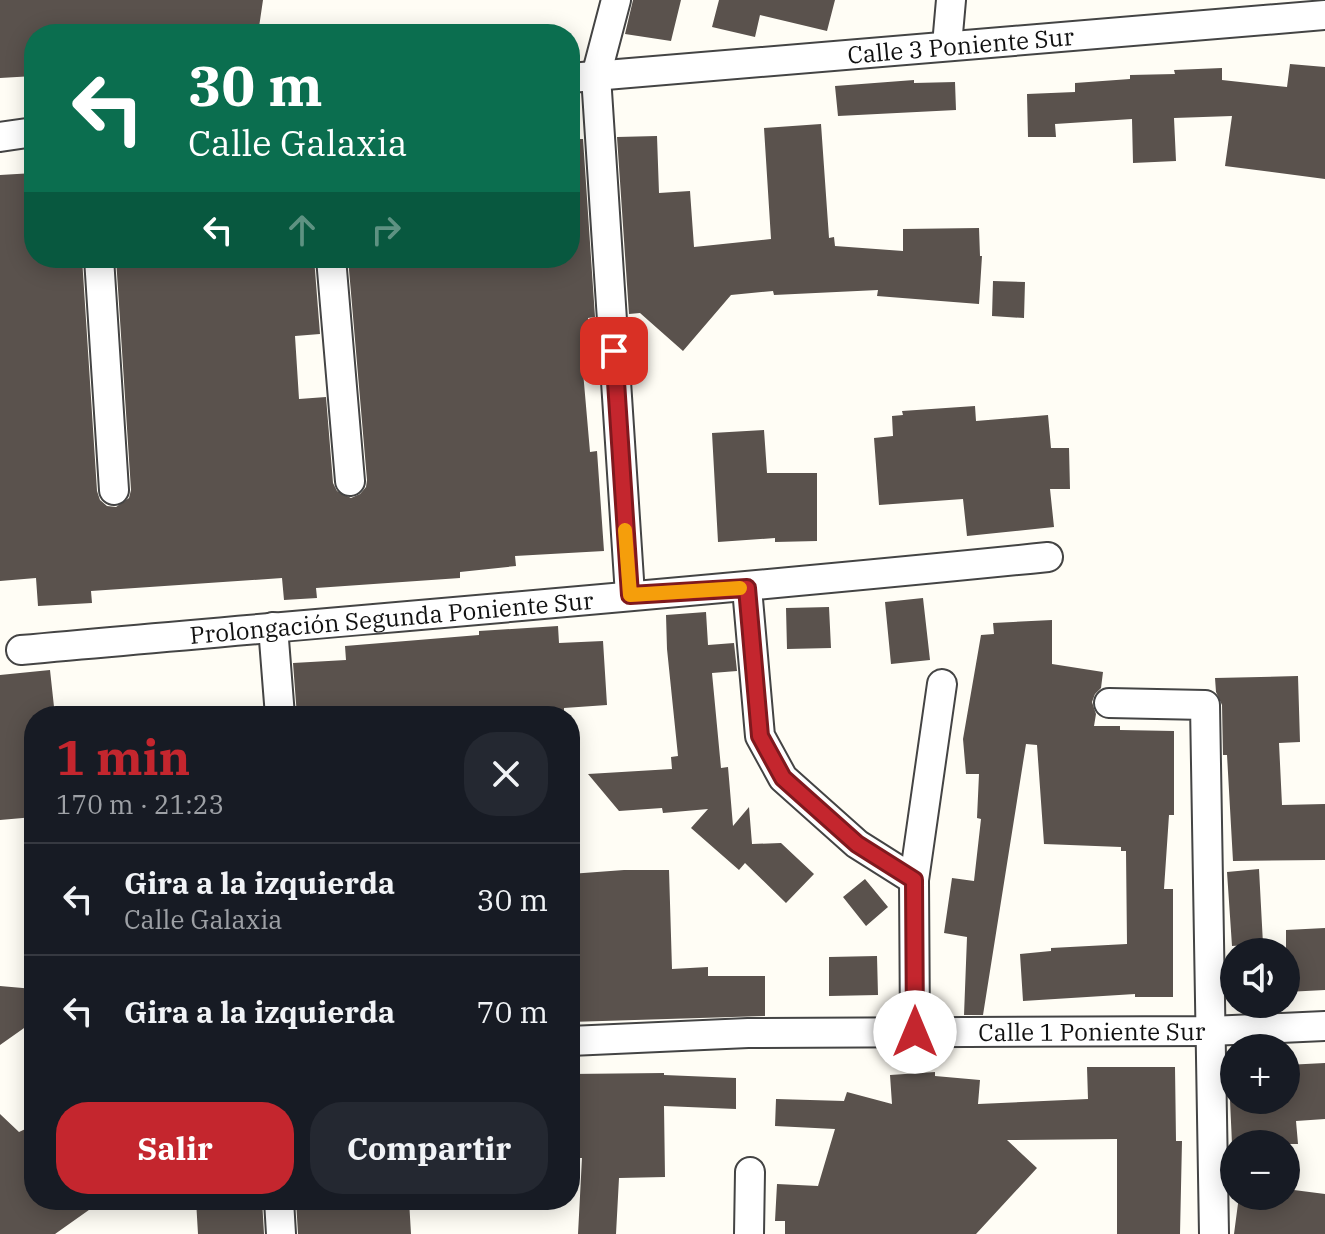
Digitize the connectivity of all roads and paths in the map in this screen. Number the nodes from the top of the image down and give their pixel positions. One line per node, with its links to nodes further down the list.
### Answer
1 (616, 0): 5 (street)
2 (951, 0): 4 (street)
3 (1325, 15): 4 (street, Calle 3 Poniente Sur)
4 (947, 45): 5 (street, Calle 3 Poniente Sur)
5 (583, 77): 14 (street)
6 (24, 133): 7 (street)
7 (0, 137)
8 (100, 268): 11 (street)
9 (332, 268): 10 (street)
10 (350, 481)
11 (114, 490)
12 (1048, 557): 13 (street, Prolongación Segunda Poniente Sur)
13 (747, 588): 14 (street, Prolongación Segunda Poniente Sur); 20 (street)
14 (630, 595): 15 (street, Prolongación Segunda Poniente Sur)
15 (273, 627): 16 (street, Prolongación Segunda Poniente Sur); 19 (street)
16 (21, 650)
17 (942, 684): 20 (street)
18 (1109, 703): 22 (street)
19 (279, 706)
20 (914, 880): 23 (street)
21 (1325, 1026): 22 (street, Calle 1 Poniente Sur)
22 (1210, 1031): 23 (street, Calle 1 Poniente Sur); 29 (street)
23 (915, 1032): 24 (street, Calle 1 Poniente Sur)
24 (580, 1041)
25 (750, 1172): 28 (street)
26 (280, 1210): 27 (street)
27 (281, 1234)
28 (749, 1234)
29 (1214, 1234)

